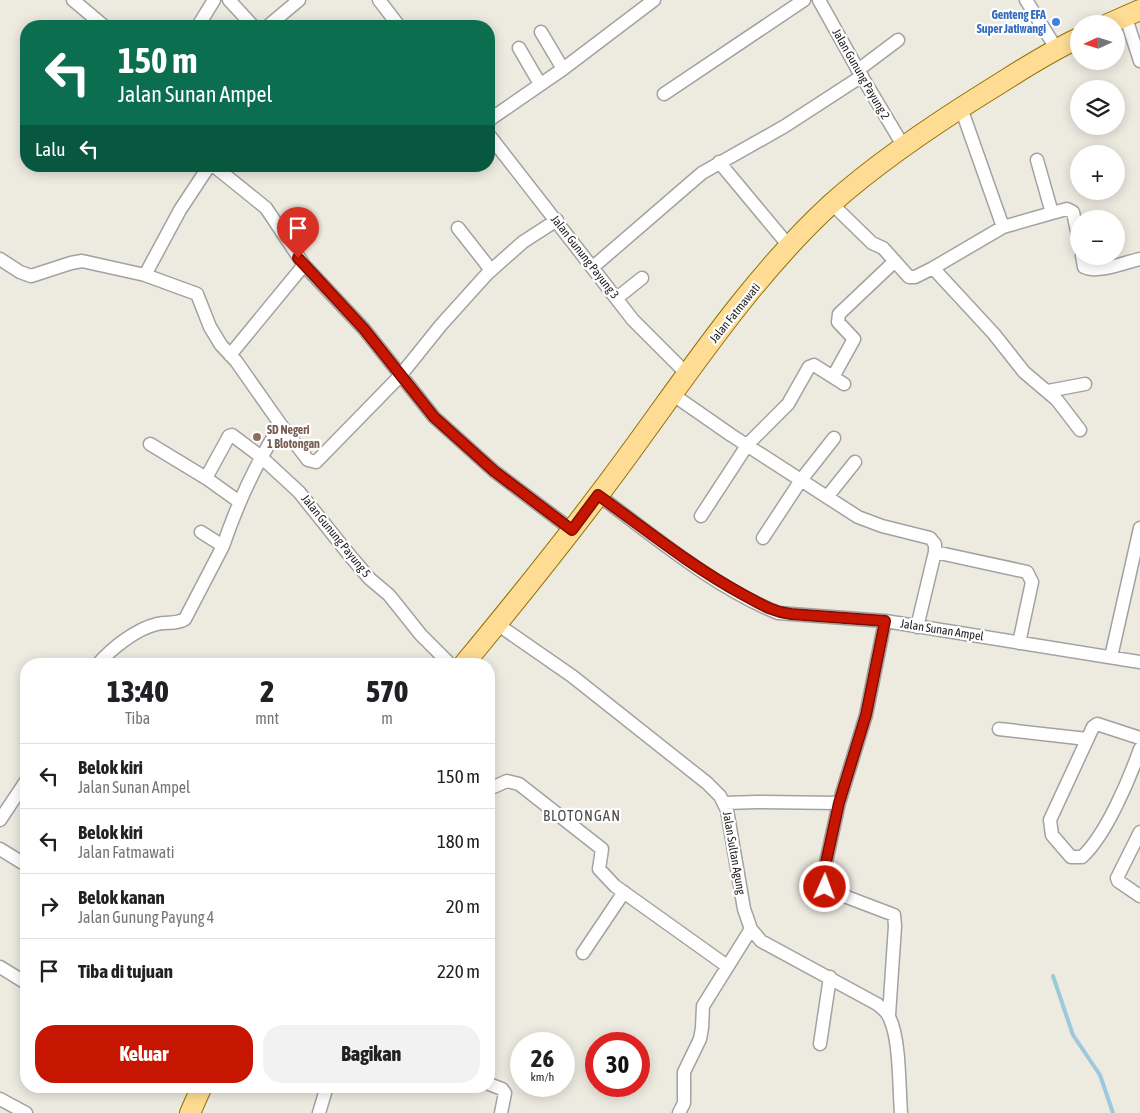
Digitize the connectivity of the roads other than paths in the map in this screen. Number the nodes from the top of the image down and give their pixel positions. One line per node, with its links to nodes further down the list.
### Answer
1 (73, 0): 11 (street)
2 (214, 0): 12 (street)
3 (229, 0): 13 (street)
4 (299, 0): 14 (street)
5 (379, 0): 15 (street)
6 (654, 0): 22 (street)
7 (804, 0): 25 (street)
8 (819, 0): 23 (street, Jalan Gunung Payung 2)
9 (1026, 0): 20 (street)
10 (1125, 19): 21 (street)
11 (97, 20)
12 (202, 20)
13 (247, 20)
14 (275, 20)
15 (394, 20)
16 (541, 32): 22 (street)
17 (898, 40): 23 (street)
18 (1070, 42): 20 (main road, Jalan Fatmawati)
19 (519, 48): 24 (street)
20 (1056, 48): 26 (main road, Jalan Fatmawati)
21 (1140, 61)
22 (563, 69): 24 (street)
23 (860, 73): 29 (street, Jalan Gunung Payung 2); 31 (street)
24 (540, 84): 27 (street)
25 (664, 94)
26 (961, 108): 29 (main road, Jalan Fatmawati); 38 (street)
27 (495, 116)
28 (495, 143): 37 (street, Jalan Gunung Payung 3)
29 (904, 147): 34 (main road, Jalan Fatmawati)
30 (1037, 160): 36 (street)
31 (718, 162): 40 (street); 48 (street)
32 (205, 172): 51 (street)
33 (221, 172): 45 (street)
34 (832, 204): 40 (main road, Jalan Fatmawati); 43 (street)
35 (1070, 211): 36 (street)
36 (1052, 212): 38 (street)
37 (557, 220): 48 (street, Jalan Gunung Payung 3); 50 (street)
38 (1003, 227): 49 (street)
39 (458, 228): 50 (street)
40 (789, 246): 55 (main road, Jalan Fatmawati)
41 (0, 259): 51 (street)
42 (1140, 259): 44 (street)
43 (895, 261): 49 (street); 57 (street)
44 (1125, 263)
45 (304, 265): 54 (street); 56 (street)
46 (1084, 265): 47 (street)
47 (1115, 265)
48 (593, 266): 53 (street, Jalan Gunung Payung 3)
49 (932, 268): 60 (street)
50 (490, 270): 56 (street)
51 (145, 274): 54 (street)
52 (642, 278): 53 (street)
53 (617, 298): 55 (street, Jalan Gunung Payung 3)
54 (230, 354): 62 (street)
55 (686, 373): 61 (main road, Jalan Fatmawati)
56 (400, 376): 62 (street); 76 (street)
57 (833, 377): 58 (street); 66 (street)
58 (844, 384)
59 (1085, 384): 60 (street)
60 (1048, 391): 63 (street)
61 (672, 394): 66 (street); 71 (main road, Jalan Fatmawati)
62 (281, 426): 67 (street)
63 (1080, 430)
64 (834, 438): 70 (street)
65 (150, 444): 69 (street)
66 (748, 444): 70 (street); 74 (street)
67 (260, 456): 69 (street, Jalan Gunung Payung 5); 73 (street); 87 (street, Jalan Gunung Payung 5)
68 (855, 462): 72 (street)
69 (206, 478): 73 (street)
70 (801, 480): 72 (street); 78 (street)
71 (598, 495): 76 (main road, Jalan Fatmawati); 81 (street, Jalan Sunan Ampel)
72 (827, 498): 80 (street)
73 (238, 501): 79 (street)
74 (701, 516)
75 (1140, 528): 85 (street)
76 (572, 530): 82 (main road, Jalan Fatmawati)
77 (201, 532): 79 (street)
78 (763, 538)
79 (224, 546): 86 (street)
80 (935, 552): 83 (street); 84 (street)
81 (885, 621): 83 (street, Jalan Sunan Ampel); 97 (street)
82 (497, 624): 88 (main road, Jalan Fatmawati); 96 (street, Jalan Sultan Agung)
83 (917, 627): 84 (street, Jalan Sunan Ampel)
84 (1019, 643): 85 (street, Jalan Sunan Ampel)
85 (1111, 657): 89 (street, Jalan Sunan Ampel)
86 (104, 658)
87 (444, 658)
88 (469, 658)
89 (1140, 662)
90 (999, 729): 92 (street)
91 (1140, 738): 92 (street)
92 (1087, 739): 93 (street)
93 (1140, 749)
94 (495, 786): 102 (street)
95 (20, 790): 98 (street)
96 (724, 803): 97 (street); 104 (street, Jalan Sultan Agung)
97 (839, 803): 110 (street)
98 (0, 820)
99 (1140, 832): 103 (street)
100 (0, 849): 101 (street)
101 (20, 861)
102 (624, 892): 105 (street); 106 (street)
103 (1140, 896)
104 (751, 929): 106 (street); 108 (street)
105 (583, 953)
106 (727, 966): 120 (street)
107 (0, 967): 109 (street)
108 (830, 977): 110 (street); 111 (street)
109 (20, 979)
110 (888, 1015): 121 (street)
111 (820, 1044)
112 (495, 1086): 119 (street)
113 (199, 1093): 117 (main road)
114 (325, 1093): 118 (street)
115 (0, 1099): 116 (street)
116 (26, 1113)
117 (190, 1113)
118 (319, 1113)
119 (501, 1113)
120 (679, 1113)
121 (901, 1113)

